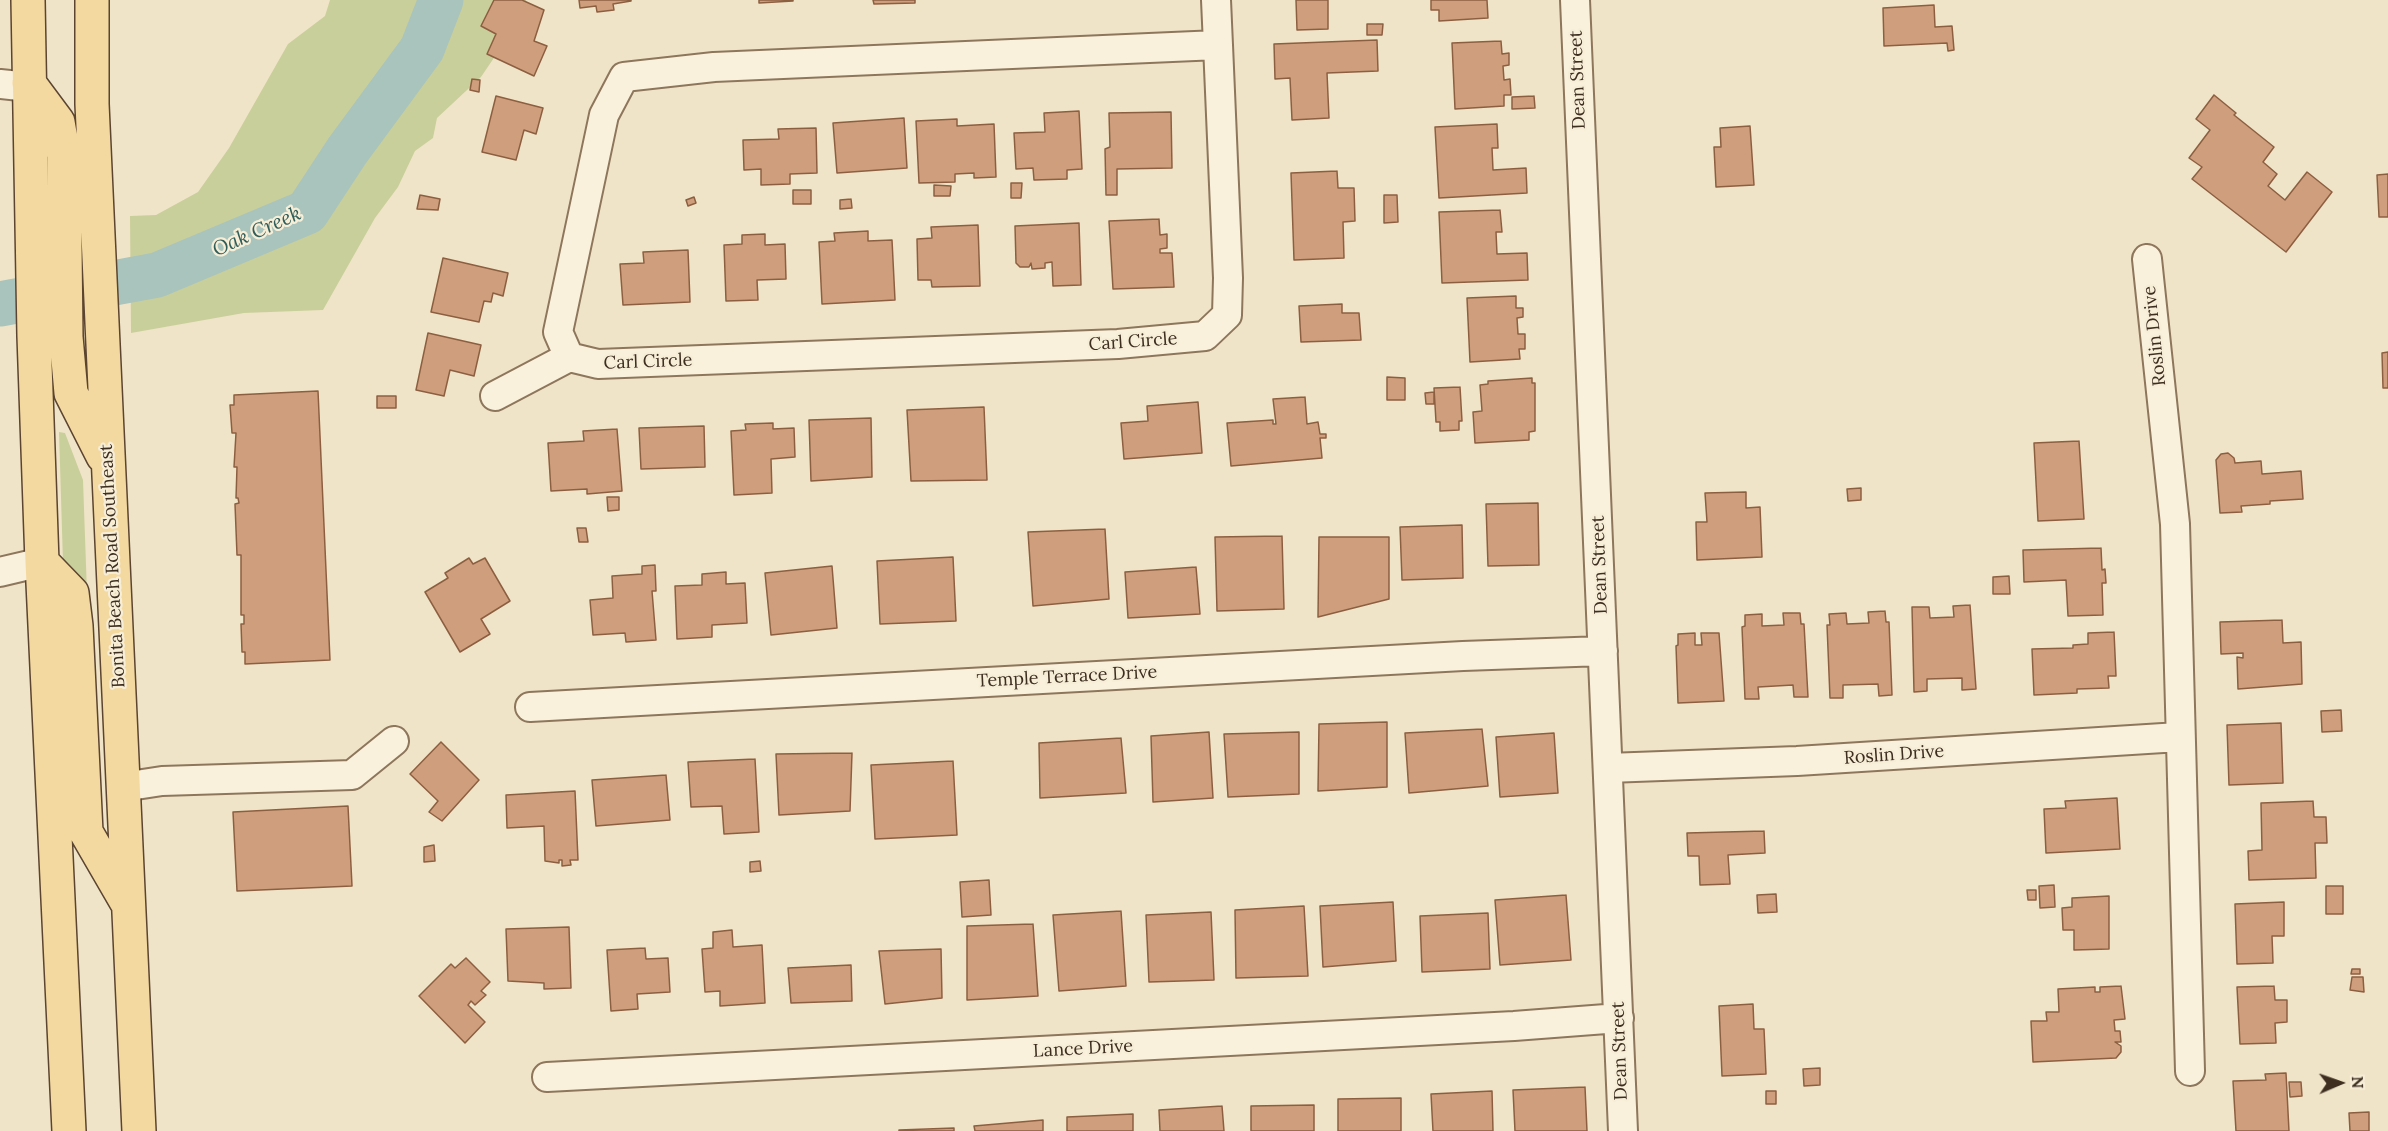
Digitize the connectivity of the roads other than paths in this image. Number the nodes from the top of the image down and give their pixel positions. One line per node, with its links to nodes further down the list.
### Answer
1 (28, 0): 6 (main road)
2 (92, 0): 10 (main road, Bonita Beach Road Southeast)
3 (1216, 0): 5 (street, Carl Circle)
4 (1575, 0): 13 (street, Dean Street)
5 (1218, 45): 8 (street); 8 (street, Carl Circle)
6 (19, 85): 10 (main road); 11 (main road)
7 (2147, 259): 15 (street, Roslin Drive)
8 (569, 357): 9 (street)
9 (495, 396)
10 (108, 465): 18 (main road, Bonita Beach Road Southeast)
11 (42, 562): 12 (street); 19 (main road); 23 (main road)
12 (0, 572)
13 (1603, 651): 14 (street, Temple Terrace Drive); 17 (street, Dean Street)
14 (530, 707)
15 (2179, 736): 17 (street, Roslin Drive); 21 (street, Roslin Drive)
16 (394, 741): 18 (street)
17 (1608, 768): 20 (street, Dean Street)
18 (123, 787): 19 (main road, Bonita Beach Road Southeast)
19 (129, 905): 24 (main road, Bonita Beach Road Southeast)
20 (1619, 1018): 22 (street, Lance Drive); 25 (street, Dean Street)
21 (2190, 1071)
22 (547, 1077)
23 (69, 1131)
24 (139, 1131)
25 (1623, 1131)

